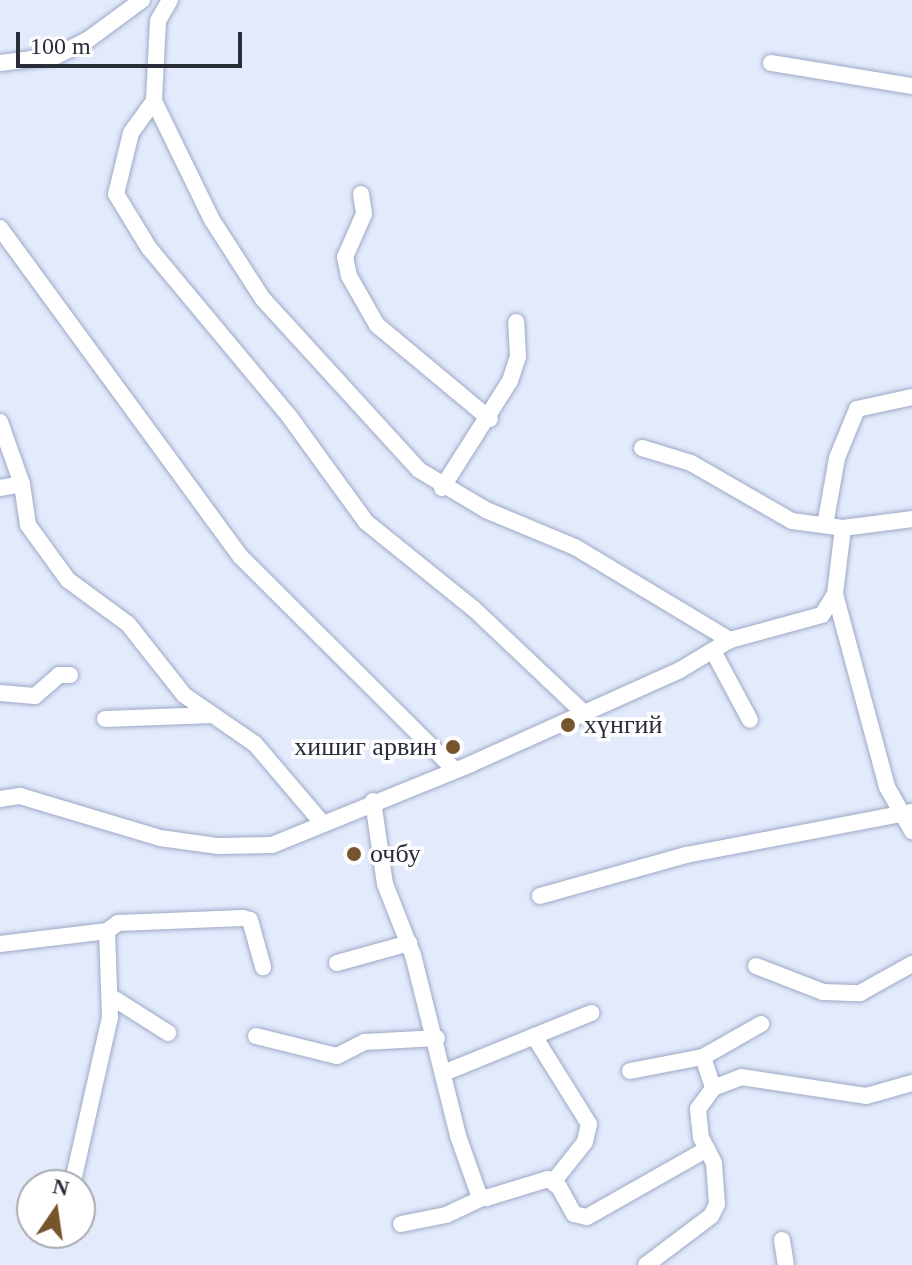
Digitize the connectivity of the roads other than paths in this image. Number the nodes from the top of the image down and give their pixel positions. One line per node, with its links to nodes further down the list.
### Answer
1 (142, 0): 3 (street)
2 (170, 0): 6 (street)
3 (0, 63)
4 (771, 63): 5 (street)
5 (912, 86)
6 (154, 101): 17 (street); 26 (street)
7 (361, 194): 11 (street)
8 (0, 228): 30 (street)
9 (516, 322): 11 (street)
10 (912, 397): 19 (street)
11 (490, 419): 17 (street)
12 (0, 422): 13 (street)
13 (4, 443): 15 (street)
14 (642, 448): 19 (street)
15 (22, 484): 16 (street); 27 (street)
16 (0, 488)
17 (442, 488): 22 (street)
18 (912, 519): 20 (street)
19 (825, 525): 20 (street)
20 (843, 528): 21 (street)
21 (835, 594): 22 (street); 33 (street)
22 (730, 640): 23 (street)
23 (713, 651): 26 (street); 29 (street)
24 (70, 675): 25 (street)
25 (0, 693)
26 (583, 712): 30 (street)
27 (214, 715): 28 (street); 34 (street)
28 (105, 719)
29 (750, 720)
30 (453, 768): 32 (street)
31 (0, 799): 34 (street)
32 (373, 801): 34 (street); 38 (street)
33 (906, 813): 35 (street); 36 (street)
34 (323, 824)
35 (912, 831)
36 (540, 896)
37 (107, 931): 39 (street); 43 (street); 44 (street)
38 (409, 943): 40 (street); 50 (street)
39 (0, 944)
40 (337, 963)
41 (912, 964): 42 (street)
42 (756, 966)
43 (263, 967)
44 (110, 996): 47 (street); 57 (street)
45 (591, 1013): 49 (street)
46 (761, 1024): 51 (street)
47 (168, 1033)
48 (256, 1036): 50 (street)
49 (534, 1036): 53 (street); 58 (street)
50 (437, 1038): 53 (street)
51 (703, 1057): 52 (street); 55 (street)
52 (630, 1071)
53 (446, 1072): 59 (street)
54 (912, 1083): 55 (street)
55 (713, 1088): 56 (street)
56 (707, 1149): 58 (street); 62 (street)
57 (76, 1169)
58 (554, 1181): 59 (street)
59 (482, 1198): 60 (street)
60 (401, 1224)
61 (782, 1240): 63 (street)
62 (646, 1265)
63 (786, 1265)

